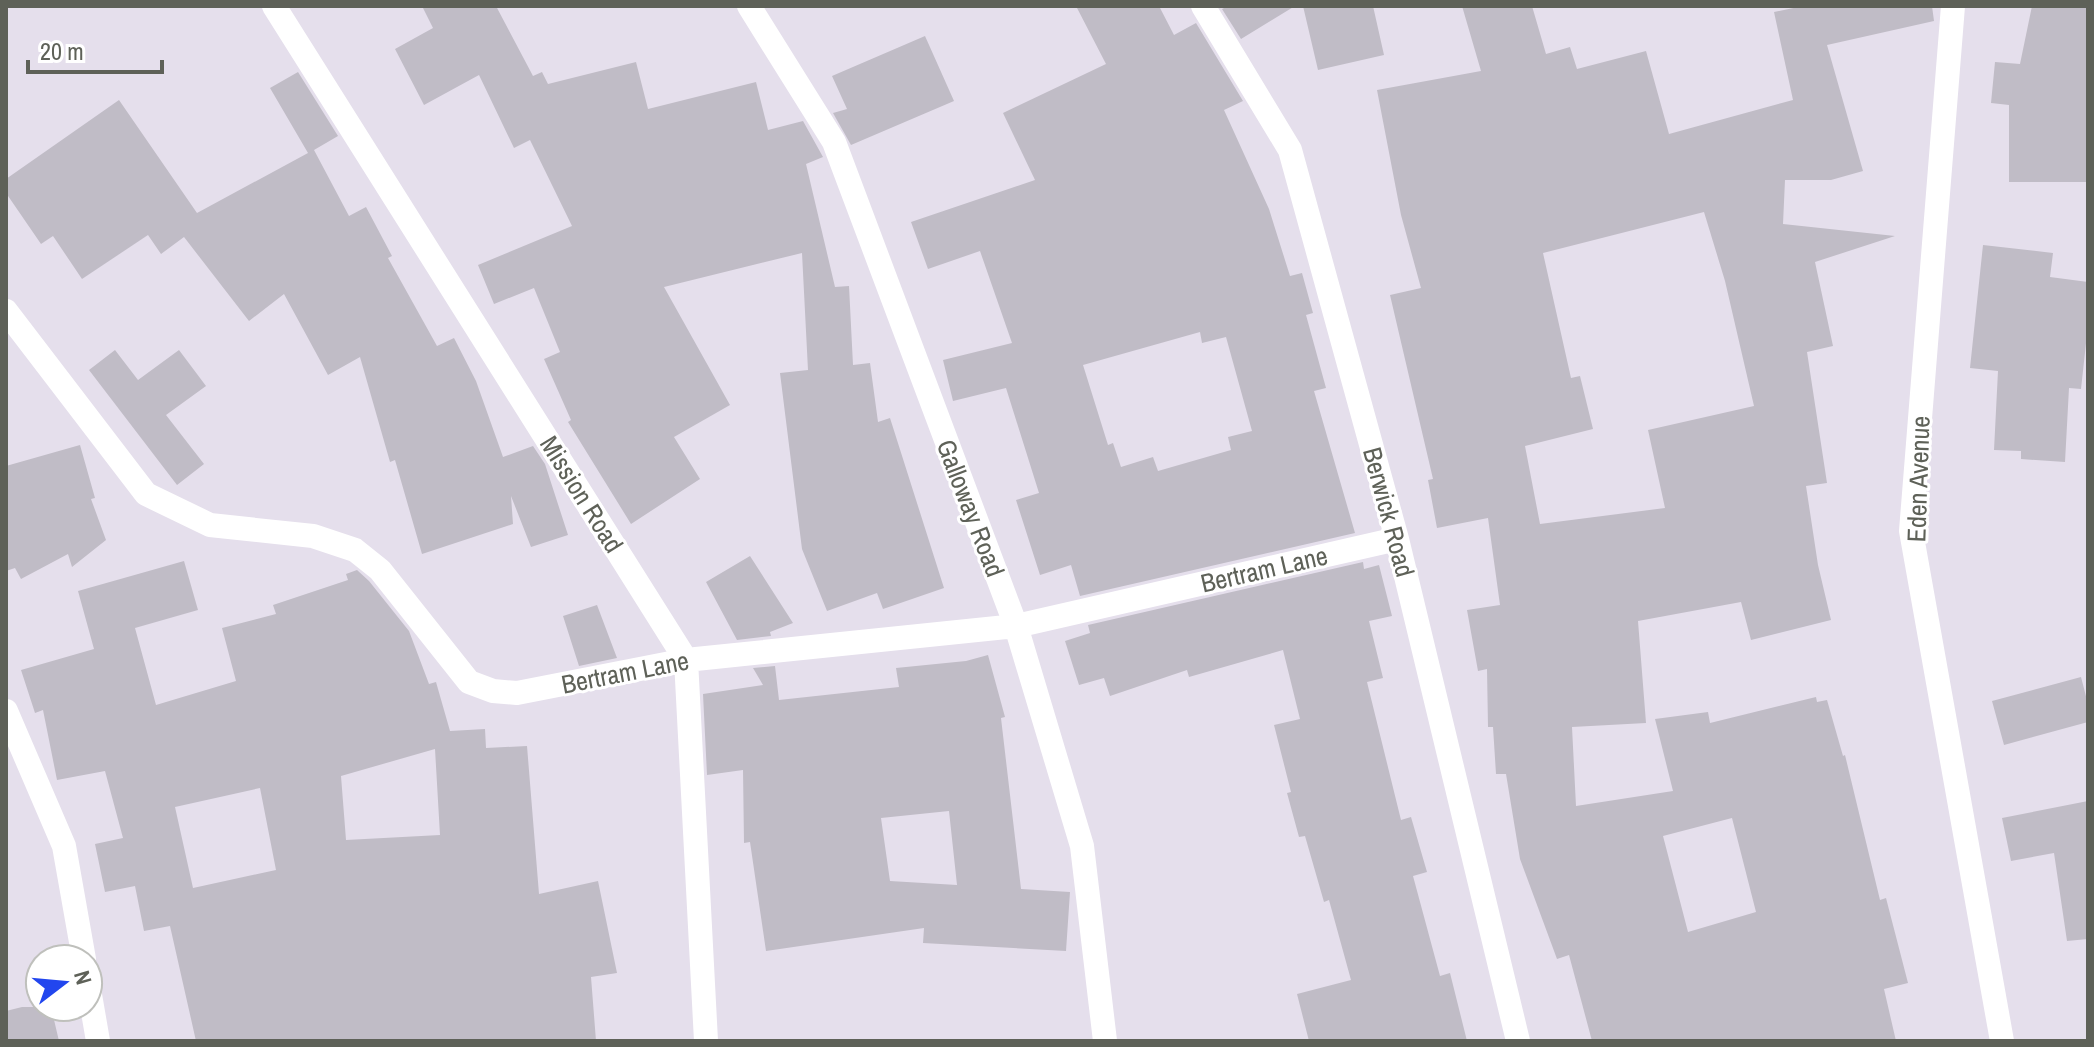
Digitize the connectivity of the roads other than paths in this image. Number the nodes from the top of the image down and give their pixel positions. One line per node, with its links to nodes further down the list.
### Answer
1 (274, 6): 8 (street, Mission Road)
2 (749, 6): 7 (street, Galloway Road)
3 (1203, 6): 6 (street, Berwick Road)
4 (1953, 6): 14 (street, Eden Avenue)
5 (6, 311): 8 (street, Bertram Lane)
6 (1397, 539): 7 (street, Bertram Lane); 13 (street, Berwick Road)
7 (1016, 626): 8 (street, Bertram Lane); 12 (street, Galloway Road)
8 (686, 660): 11 (street, Mission Road)
9 (6, 711): 10 (street)
10 (81, 943)
11 (706, 1041)
12 (1105, 1041)
13 (1518, 1041)
14 (2002, 1041)

